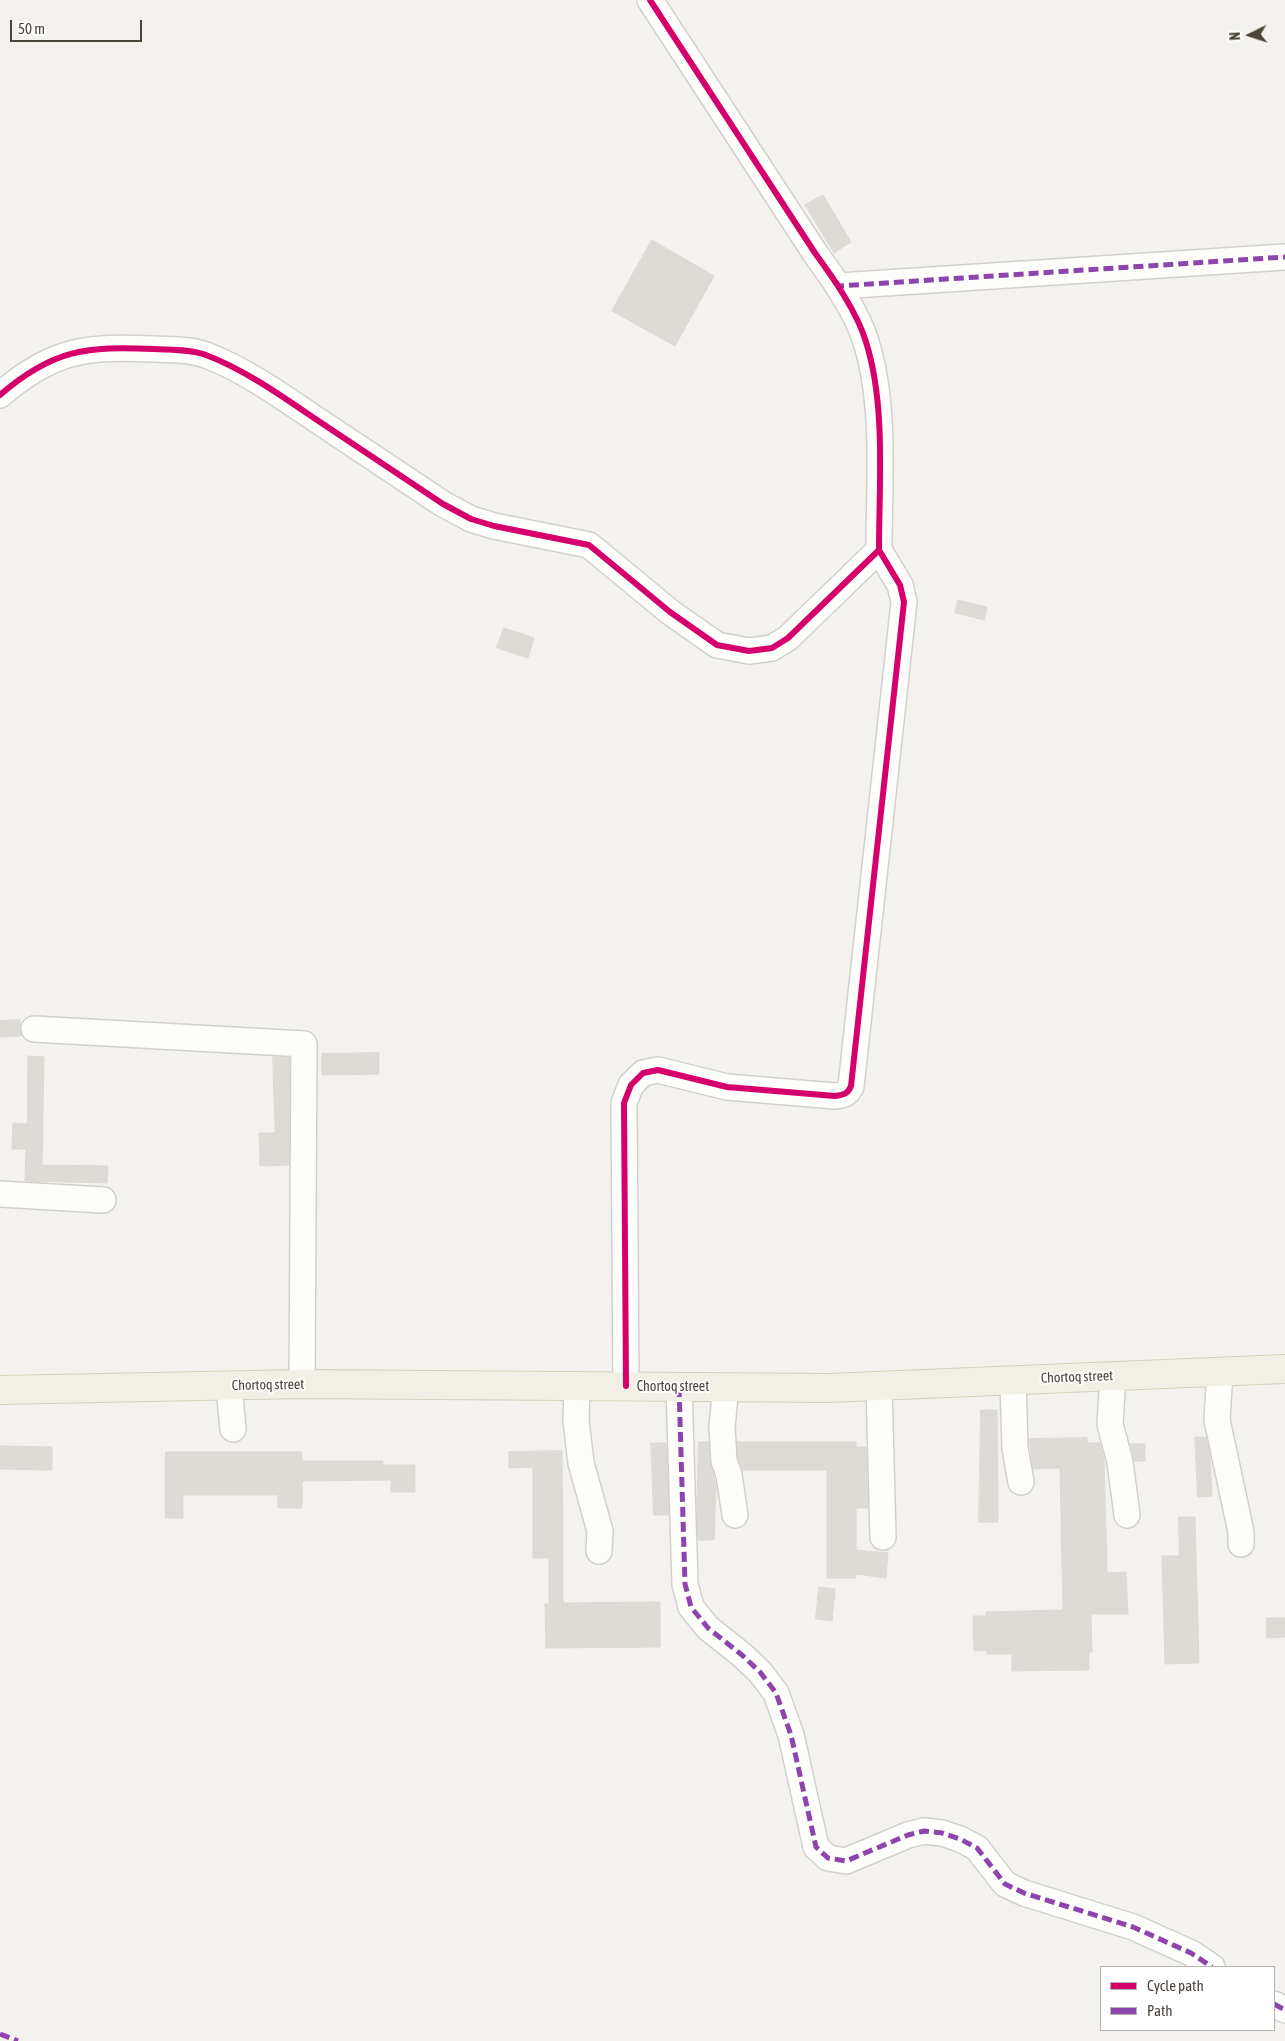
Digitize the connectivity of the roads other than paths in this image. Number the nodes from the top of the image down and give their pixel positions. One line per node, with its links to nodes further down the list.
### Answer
1 (650, 0): 3 (street)
2 (1285, 257): 3 (street)
3 (839, 286): 5 (street)
4 (0, 395): 5 (street)
5 (879, 550): 16 (street)
6 (34, 1029): 13 (street)
7 (0, 1194): 8 (street)
8 (103, 1200)
9 (1285, 1369): 10 (main road, Chortoq street)
10 (1220, 1371): 11 (main road, Chortoq street); 26 (street)
11 (1113, 1376): 12 (main road, Chortoq street); 24 (street)
12 (1013, 1380): 17 (main road, Chortoq street); 22 (street)
13 (302, 1384): 14 (main road, Chortoq street); 15 (main road, Chortoq street)
14 (229, 1386): 20 (main road, Chortoq street); 21 (street)
15 (576, 1386): 16 (main road, Chortoq street); 27 (street)
16 (626, 1386): 18 (main road, Chortoq street)
17 (879, 1386): 19 (main road, Chortoq street); 25 (street)
18 (679, 1387): 19 (main road, Chortoq street); 28 (street)
19 (726, 1387): 23 (street)
20 (0, 1390)
21 (233, 1429)
22 (1021, 1482)
23 (735, 1515)
24 (1127, 1515)
25 (883, 1537)
26 (1241, 1544)
27 (599, 1551)
28 (1210, 1966)

